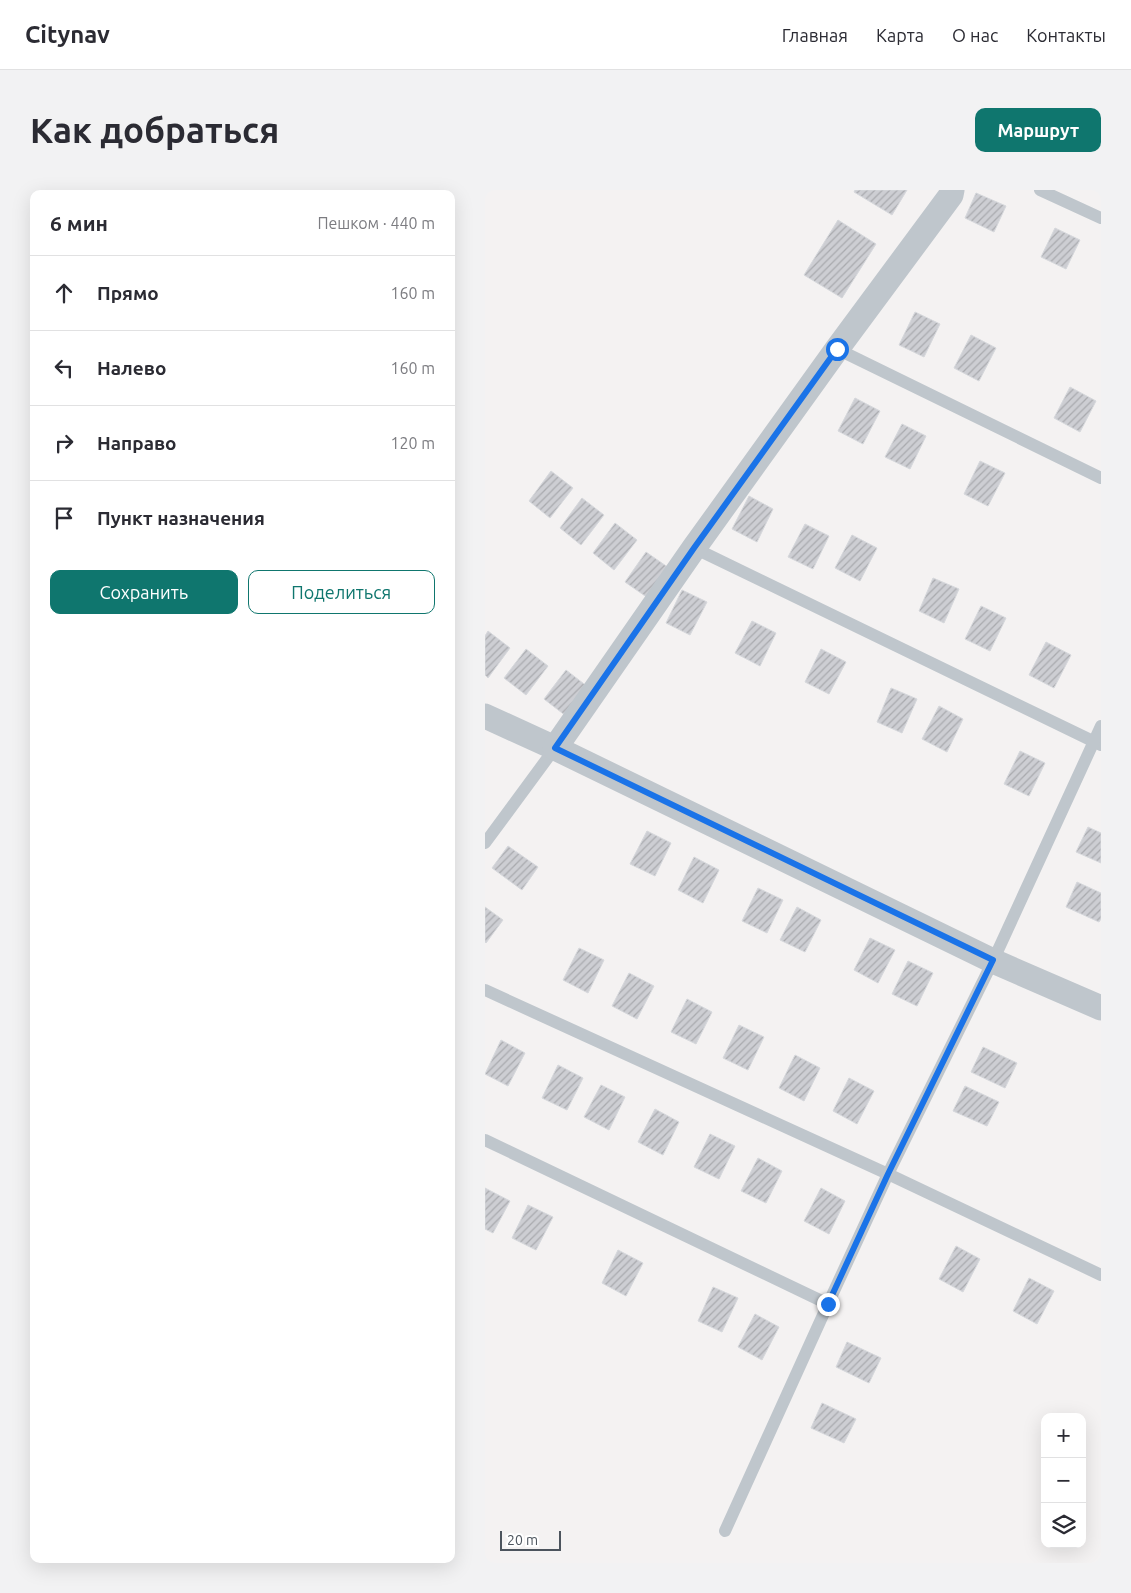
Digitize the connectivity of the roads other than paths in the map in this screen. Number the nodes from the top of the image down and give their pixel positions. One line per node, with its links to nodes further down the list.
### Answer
1 (952, 190): 4 (street)
2 (1039, 190): 3 (lane)
3 (1101, 218)
4 (837, 349): 5 (lane); 6 (street)
5 (1101, 478)
6 (694, 548): 9 (lane); 10 (street)
7 (485, 716): 10 (street)
8 (1101, 726): 9 (lane)
9 (1097, 744): 12 (lane)
10 (555, 748): 11 (lane); 12 (street)
11 (485, 843)
12 (993, 960): 14 (street); 16 (lane)
13 (485, 990): 16 (lane)
14 (1101, 1008)
15 (485, 1140): 18 (lane)
16 (888, 1174): 17 (lane); 18 (lane)
17 (1101, 1275)
18 (828, 1304): 19 (lane)
19 (725, 1531)

